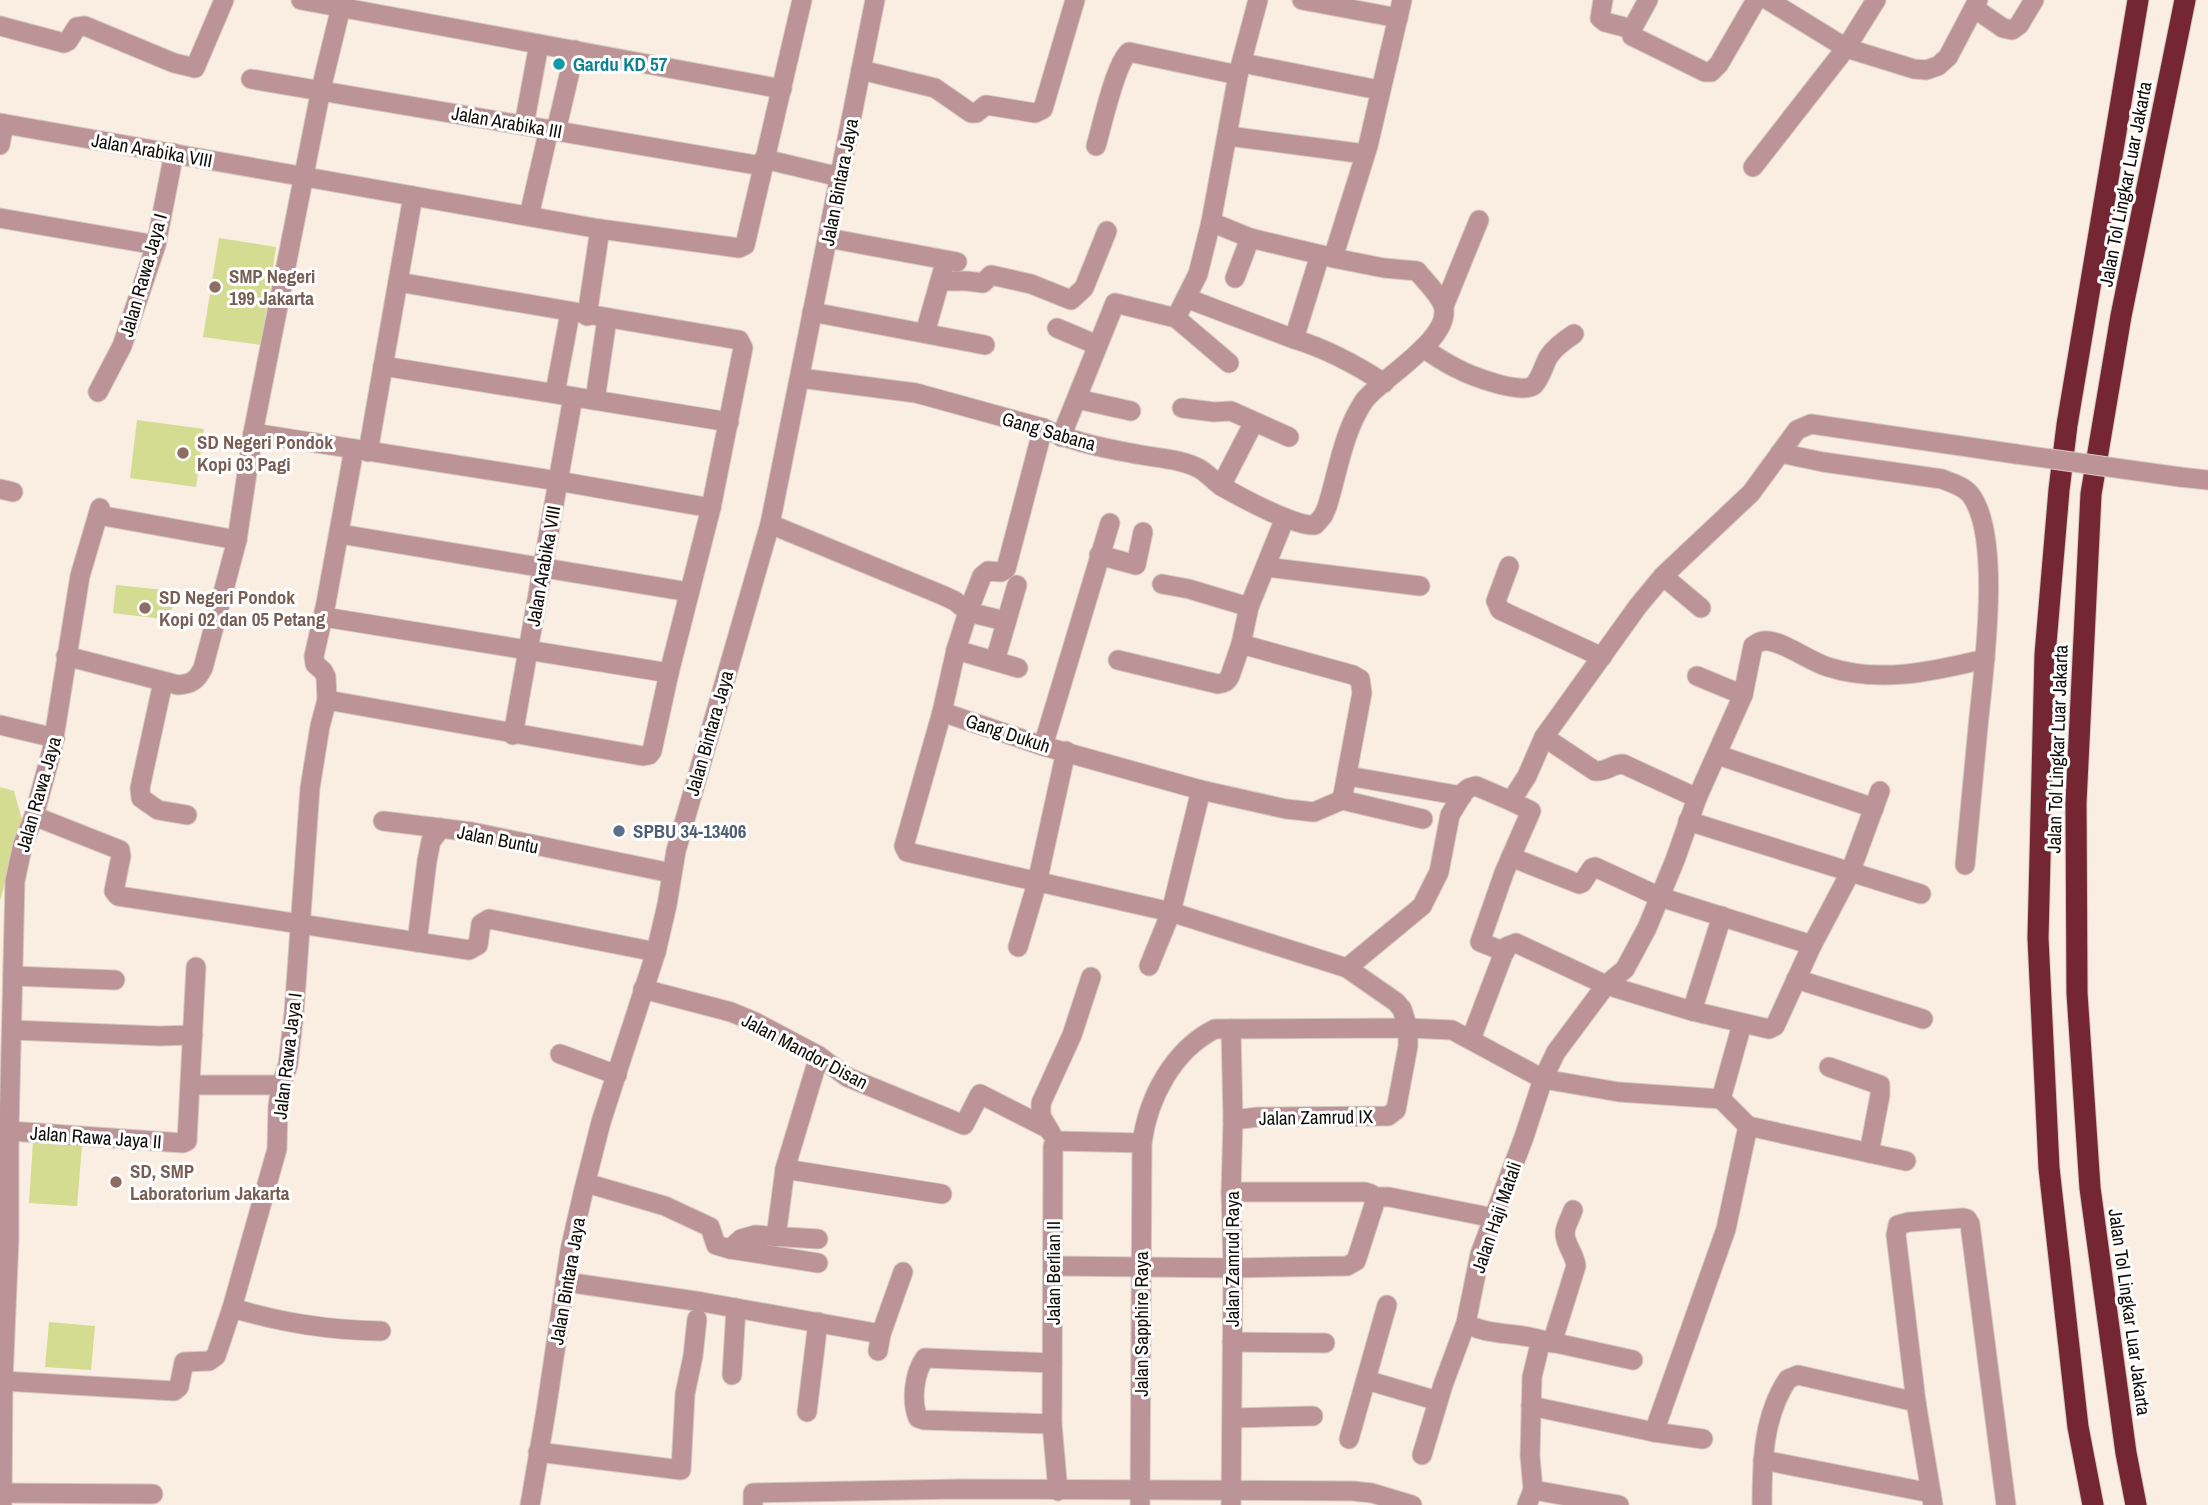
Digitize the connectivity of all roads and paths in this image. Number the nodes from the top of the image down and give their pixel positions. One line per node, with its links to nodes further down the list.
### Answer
1 (224, 0): 19 (street)
2 (301, 0): 17 (street)
3 (875, 0): 25 (street, Jalan Bintara Jaya)
4 (1075, 0): 25 (street)
5 (1258, 0): 24 (street)
6 (1303, 0): 18 (street)
7 (1603, 0): 20 (street)
8 (1648, 0): 20 (street)
9 (1756, 0): 20 (street)
10 (1768, 0): 22 (street)
11 (1876, 0): 22 (street)
12 (2034, 0): 16 (street)
13 (2138, 0): 249 (highway, Jalan Tol Lingkar Luar Jakarta)
14 (2185, 0): 250 (highway, Jalan Tol Lingkar Luar Jakarta)
15 (797, 1): 28 (street)
16 (1976, 4): 22 (street)
17 (341, 7): 21 (street); 27 (street)
18 (1400, 9): 29 (street)
19 (0, 26)
20 (1632, 29)
21 (539, 44): 23 (street); 31 (street)
22 (1846, 48): 39 (street)
23 (575, 50): 28 (street); 32 (street)
24 (1240, 69): 29 (street); 33 (street); 35 (street)
25 (861, 70): 40 (street, Jalan Bintara Jaya)
26 (251, 79): 27 (street, Jalan Arabika III)
27 (321, 89): 31 (street, Jalan Arabika III); 41 (street)
28 (782, 89): 38 (street)
29 (1379, 90): 37 (street)
30 (2, 124): 34 (street); 36 (street, Jalan Arabika VIII)
31 (524, 125): 32 (street, Jalan Arabika III)
32 (552, 130): 38 (street, Jalan Arabika III); 43 (street)
33 (1228, 136): 37 (street); 46 (street)
34 (0, 145)
35 (1096, 146)
36 (174, 153): 41 (street, Jalan Arabika VIII); 51 (street, Jalan Rawa Jaya I)
37 (1365, 154): 52 (street)
38 (763, 162): 40 (street, Jalan Arabika III); 47 (street, Jalan Arabika VIII)
39 (1753, 167)
40 (840, 177): 49 (street, Jalan Bintara Jaya)
41 (304, 178): 42 (street, Jalan Arabika VIII); 82 (street)
42 (413, 196): 43 (street, Jalan Arabika VIII); 55 (street)
43 (529, 216): 47 (street, Jalan Arabika VIII)
44 (0, 219): 51 (street)
45 (1479, 220): 57 (street)
46 (1211, 222): 50 (street); 56 (street)
47 (600, 229): 59 (street)
48 (1107, 231): 54 (street)
49 (828, 237): 54 (street); 58 (street, Jalan Bintara Jaya)
50 (1250, 237): 52 (street); 53 (street)
51 (156, 245): 73 (street, Jalan Rawa Jaya I)
52 (1327, 256): 57 (street); 65 (street)
53 (1235, 278)
54 (940, 281): 63 (street)
55 (398, 282): 59 (street); 70 (street)
56 (1186, 298): 60 (street); 65 (street)
57 (1444, 306): 68 (street)
58 (812, 312): 63 (street); 71 (street, Jalan Bintara Jaya)
59 (579, 314): 61 (street); 74 (street, Jalan Arabika VIII)
60 (1176, 318): 67 (street); 69 (street)
61 (607, 319): 76 (street); 79 (street)
62 (1057, 328): 67 (street)
63 (925, 333): 66 (street)
64 (1574, 334): 68 (street)
65 (1294, 339): 72 (street)
66 (985, 345)
67 (1097, 345): 75 (street)
68 (1423, 348): 72 (street)
69 (1229, 363)
70 (383, 366): 74 (street); 84 (street)
71 (800, 378): 81 (street, Gang Sabana); 92 (street, Jalan Bintara Jaya)
72 (1384, 383): 90 (street, Gang Sabana)
73 (98, 392)
74 (564, 395): 76 (street); 87 (street, Jalan Arabika VIII)
75 (1077, 399): 78 (street); 81 (street)
76 (595, 400): 79 (street)
77 (1182, 408): 80 (street)
78 (1131, 411)
79 (729, 422): 89 (street)
80 (1254, 422): 83 (street); 88 (street)
81 (1052, 432): 88 (street, Gang Sabana); 107 (street, Gang Dukuh)
82 (253, 433): 84 (street); 95 (street)
83 (1289, 437)
84 (361, 450): 87 (street); 94 (street)
85 (1780, 453): 86 (street, bridge); 100 (street); 116 (street)
86 (2208, 480)
87 (558, 481): 89 (street); 99 (street, Jalan Arabika VIII)
88 (1221, 486): 90 (street, Gang Sabana)
89 (711, 508): 104 (street)
90 (1285, 518): 97 (street)
91 (1110, 523): 96 (street)
92 (770, 524): 107 (street); 146 (street, Jalan Bintara Jaya)
93 (1143, 532): 96 (street)
94 (340, 534): 99 (street); 108 (street)
95 (237, 540): 114 (street, Jalan Rawa Jaya); 121 (street)
96 (1099, 555): 129 (street)
97 (1266, 566): 103 (street); 105 (street)
98 (1509, 566): 115 (street)
99 (542, 568): 104 (street); 111 (street, Jalan Arabika VIII)
100 (1663, 576): 106 (street); 115 (street)
101 (1162, 584): 105 (street)
102 (1017, 585): 109 (street)
103 (1420, 586)
104 (689, 593): 119 (street)
105 (1249, 607): 110 (street)
106 (1701, 608)
107 (968, 611): 109 (street); 112 (street, Gang Dukuh)
108 (324, 617): 111 (street); 123 (street)
109 (1006, 621): 113 (street)
110 (1241, 644): 117 (street); 132 (street)
111 (529, 650): 119 (street); 126 (street, Jalan Arabika VIII)
112 (956, 650): 118 (street); 124 (street, Gang Dukuh)
113 (998, 654)
114 (66, 656): 121 (street); 128 (street, Jalan Rawa Jaya)
115 (1602, 657): 127 (street)
116 (1985, 659): 122 (street, Jalan Haji Matali); 145 (street)
117 (1118, 660)
118 (1018, 668)
119 (669, 673): 126 (street)
120 (1697, 676): 122 (street)
121 (163, 682): 139 (street)
122 (1743, 695): 131 (street, Jalan Haji Matali)
123 (327, 700): 126 (street); 153 (street, Jalan Rawa Jaya I)
124 (942, 712): 129 (street, Gang Dukuh); 148 (street)
125 (0, 725): 128 (street)
126 (513, 735)
127 (1544, 737): 135 (street); 137 (street)
128 (55, 738): 138 (street, Jalan Rawa Jaya)
129 (1043, 746): 130 (street, Gang Dukuh)
130 (1066, 751): 133 (street, Gang Dukuh); 148 (street)
131 (1718, 755): 135 (street, Jalan Haji Matali); 147 (street)
132 (1349, 776): 134 (street); 136 (street)
133 (1201, 790): 136 (street, Gang Dukuh); 151 (street)
134 (1462, 796): 137 (street); 161 (street)
135 (1697, 797): 142 (street, Jalan Haji Matali)
136 (1342, 800): 140 (street)
137 (1511, 802): 144 (street)
138 (34, 816): 153 (street); 162 (street, Jalan Rawa Jaya)
139 (187, 816)
140 (1423, 819)
141 (383, 821): 143 (street)
142 (1688, 821): 147 (street); 150 (street, Jalan Haji Matali)
143 (441, 828): 146 (street, Jalan Buntu); 154 (street, Jalan Buntu)
144 (1511, 857): 150 (street); 158 (street)
145 (1965, 865)
146 (671, 873): 157 (street, Jalan Bintara Jaya)
147 (1850, 873): 149 (street); 155 (street)
148 (1037, 883): 151 (street); 156 (street)
149 (1921, 894)
150 (1660, 897): 152 (street); 166 (street, Jalan Haji Matali)
151 (1171, 912): 159 (street); 161 (street)
152 (1722, 916): 155 (street); 168 (street)
153 (300, 923): 154 (street); 182 (street, Jalan Rawa Jaya I)
154 (417, 942): 157 (street)
155 (1812, 945): 164 (street)
156 (1018, 947)
157 (656, 952): 167 (street, Jalan Bintara Jaya)
158 (1504, 952): 166 (street); 175 (street)
159 (1149, 966)
160 (196, 967): 174 (street)
161 (1347, 968): 171 (street)
162 (13, 976): 165 (street); 173 (street, Jalan Rawa Jaya)
163 (1091, 977): 187 (street, Jalan Berlian II)
164 (1796, 979): 169 (street); 170 (street)
165 (115, 980)
166 (1606, 985): 168 (street); 180 (street, Jalan Haji Matali)
167 (643, 989): 177 (street, Jalan Mandor Disan); 179 (street, Jalan Bintara Jaya)
168 (1692, 1011): 170 (street)
169 (1923, 1019)
170 (1742, 1024): 183 (street)
171 (1408, 1028): 172 (street, Jalan Sapphire Raya); 175 (street, Jalan Sapphire Raya); 184 (street, Jalan Zamrud IX)
172 (1231, 1029): 184 (street, Jalan Zamrud Raya); 188 (street, Jalan Sapphire Raya)
173 (12, 1030): 174 (street); 186 (street, Jalan Rawa Jaya)
174 (193, 1035): 181 (street)
175 (1471, 1039): 180 (street, Jalan Sapphire Raya)
176 (560, 1054): 179 (street)
177 (819, 1056): 187 (street, Jalan Mandor Disan); 191 (street)
178 (1829, 1067): 189 (street)
179 (617, 1075): 192 (street, Jalan Bintara Jaya)
180 (1544, 1079): 183 (street, Jalan Sapphire Raya); 197 (street, Jalan Haji Matali)
181 (191, 1085): 182 (street); 186 (street, Jalan Rawa Jaya II)
182 (281, 1085): 208 (street, Jalan Rawa Jaya I)
183 (1721, 1100): 185 (street)
184 (1233, 1120): 193 (street, Jalan Zamrud Raya)
185 (1748, 1126): 189 (street); 229 (street)
186 (9, 1131): 221 (street, Jalan Rawa Jaya)
187 (1052, 1135): 188 (street); 202 (street, Jalan Berlian II)
188 (1142, 1143): 203 (street, Jalan Sapphire Raya)
189 (1869, 1153): 190 (street)
190 (1906, 1161)
191 (785, 1169): 194 (street); 198 (street)
192 (586, 1183): 200 (street); 206 (street, Jalan Bintara Jaya)
193 (1231, 1192): 195 (street); 204 (street, Jalan Zamrud Raya)
194 (942, 1194)
195 (1374, 1197): 197 (street); 204 (street)
196 (1573, 1210): 215 (street)
197 (1494, 1219): 212 (street, Jalan Haji Matali)
198 (776, 1237): 199 (street); 200 (street)
199 (818, 1239)
200 (730, 1249): 201 (street)
201 (818, 1263)
202 (1053, 1266): 203 (street); 218 (street, Jalan Berlian II)
203 (1141, 1268): 204 (street); 238 (street, Jalan Sapphire Raya)
204 (1233, 1268): 214 (street, Jalan Zamrud Raya)
205 (903, 1272): 211 (street)
206 (566, 1282): 209 (street); 232 (street, Jalan Bintara Jaya)
207 (1387, 1305): 220 (street)
208 (232, 1308): 213 (street); 221 (street, Jalan Rawa Jaya I)
209 (736, 1308): 211 (street); 219 (street)
210 (697, 1319): 232 (street)
211 (818, 1322): 225 (street)
212 (1466, 1323): 215 (street); 222 (street, Jalan Haji Matali)
213 (381, 1331)
214 (1233, 1342): 216 (street); 227 (street, Jalan Zamrud Raya)
215 (1547, 1342): 217 (street); 224 (street)
216 (1325, 1343)
217 (1633, 1360)
218 (1052, 1363): 228 (street, Jalan Berlian II); 228 (street)
219 (732, 1375)
220 (1366, 1380): 222 (street); 230 (street)
221 (3, 1381): 241 (street, Jalan Rawa Jaya)
222 (1438, 1401): 233 (street, Jalan Haji Matali)
223 (1916, 1402): 234 (street); 243 (street); 248 (street)
224 (1531, 1406): 229 (street); 240 (street)
225 (807, 1412)
226 (1313, 1416): 227 (street)
227 (1233, 1418): 239 (street, Jalan Zamrud Raya)
228 (1052, 1424): 235 (street, Jalan Berlian II)
229 (1654, 1432): 231 (street)
230 (1349, 1439)
231 (1703, 1439)
232 (538, 1452): 244 (street, Jalan Bintara Jaya)
233 (1422, 1455)
234 (1762, 1460): 243 (street); 247 (street)
235 (1058, 1491): 237 (street); 238 (street)
236 (153, 1494): 241 (street)
237 (958, 1497): 242 (street)
238 (1140, 1497): 239 (street)
239 (1232, 1497): 245 (street)
240 (1530, 1497): 246 (street)
241 (1, 1499)
242 (753, 1499)
243 (1932, 1499)
244 (530, 1505)
245 (1412, 1505)
246 (1619, 1505)
247 (1762, 1505)
248 (2006, 1505)
249 (2093, 1505)
250 (2136, 1505)

